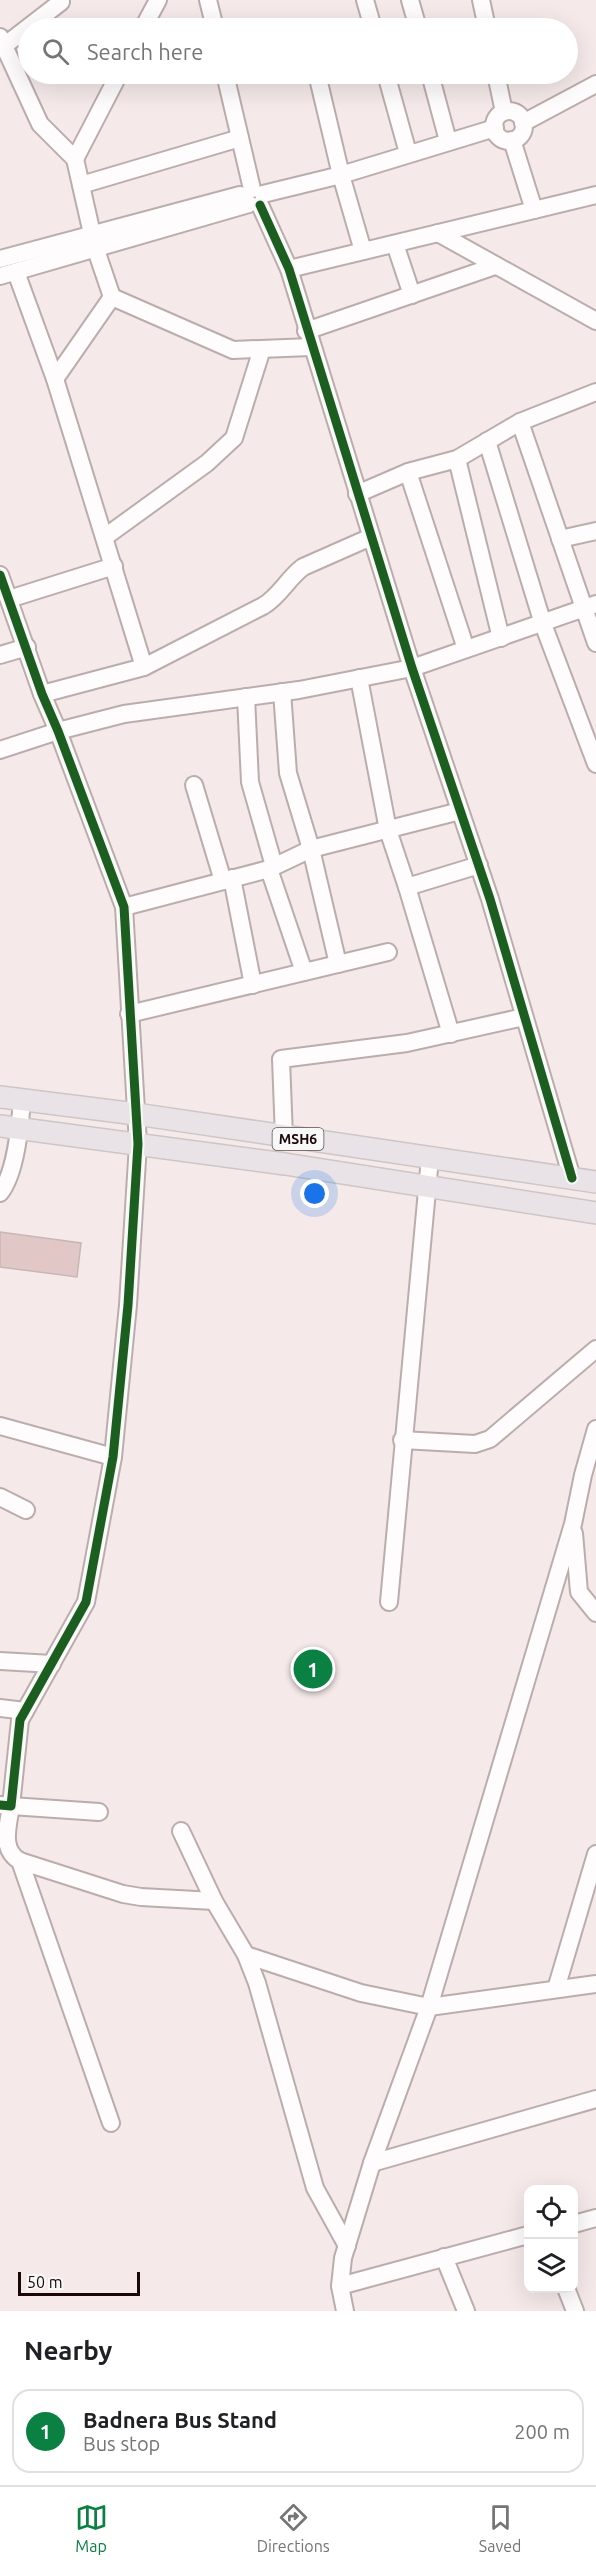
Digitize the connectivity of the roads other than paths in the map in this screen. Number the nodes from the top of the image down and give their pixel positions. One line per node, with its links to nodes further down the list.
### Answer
1 (158, 0): 8 (street)
2 (208, 0): 9 (street)
3 (365, 0): 10 (street)
4 (410, 0): 11 (street)
5 (481, 0): 12 (street)
6 (60, 1): 7 (street)
7 (36, 18)
8 (148, 18)
9 (212, 18)
10 (370, 18)
11 (415, 18)
12 (485, 18)
13 (18, 31): 14 (street)
14 (2, 42): 15 (street)
15 (18, 77)
16 (21, 84): 31 (street)
17 (114, 84): 31 (street)
18 (227, 84): 27 (street)
19 (319, 84): 32 (street)
20 (389, 84): 30 (street)
21 (433, 84): 29 (street)
22 (498, 84): 24 (street)
23 (596, 84): 25 (street)
24 (504, 112): 25 (street); 26 (street)
25 (523, 123): 28 (street)
26 (495, 128): 28 (street); 29 (street)
27 (240, 138): 33 (street); 35 (street)
28 (512, 140): 36 (street)
29 (448, 141): 30 (street)
30 (408, 153): 32 (street)
31 (75, 159): 33 (street)
32 (341, 175): 35 (street); 40 (street)
33 (81, 185): 38 (street)
34 (596, 195): 36 (street)
35 (254, 197): 38 (street); 43 (street)
36 (534, 210): 37 (street)
37 (438, 233): 39 (street); 42 (street)
38 (94, 240): 41 (street); 44 (street); 46 (street)
39 (394, 244): 40 (street); 45 (street)
40 (363, 251): 43 (street)
41 (0, 259)
42 (495, 266): 45 (street); 47 (street)
43 (288, 269): 48 (street)
44 (8, 274): 50 (street)
45 (412, 295): 48 (street)
46 (112, 297): 49 (street); 50 (street)
47 (596, 321)
48 (309, 339): 49 (street); 56 (street)
49 (262, 349): 58 (street)
50 (55, 379): 58 (street)
51 (596, 392): 52 (street)
52 (520, 422): 53 (street); 60 (street)
53 (487, 441): 54 (street); 65 (street)
54 (457, 459): 55 (street); 66 (street)
55 (408, 472): 56 (street); 69 (street)
56 (357, 494): 59 (street)
57 (596, 531): 60 (street)
58 (105, 537): 61 (street)
59 (371, 537): 71 (street); 72 (street)
60 (560, 539): 64 (street)
61 (114, 566): 63 (street); 71 (street)
62 (0, 574): 63 (street)
63 (9, 599): 68 (street)
64 (590, 606): 65 (street); 67 (street)
65 (543, 624): 66 (street); 79 (street)
66 (501, 638): 69 (street)
67 (596, 643)
68 (27, 647): 70 (street); 75 (street)
69 (466, 650): 72 (street)
70 (0, 655)
71 (144, 667): 75 (street)
72 (412, 668): 73 (street); 81 (street)
73 (359, 678): 74 (street); 82 (street)
74 (282, 692): 76 (street); 83 (street)
75 (42, 694): 77 (street)
76 (246, 697): 77 (street); 85 (street)
77 (58, 731): 78 (street); 88 (street)
78 (0, 750)
79 (596, 764)
80 (194, 785): 86 (street)
81 (460, 811): 82 (street); 84 (street)
82 (388, 830): 83 (street); 87 (street)
83 (311, 849): 85 (street); 90 (street)
84 (479, 865): 87 (street); 94 (street)
85 (272, 867): 86 (street); 91 (street)
86 (228, 880): 88 (street); 92 (street)
87 (407, 887): 95 (street)
88 (124, 907): 93 (street)
89 (388, 952): 90 (street)
90 (338, 964): 91 (street)
91 (304, 972): 92 (street)
92 (253, 985): 93 (street)
93 (129, 1014): 98 (street)
94 (524, 1017): 95 (street); 103 (street)
95 (451, 1034): 100 (street)
96 (0, 1097): 97 (main road, MSH6)
97 (22, 1100): 98 (main road, MSH6); 99 (street)
98 (136, 1114): 100 (main road, MSH6); 101 (street)
99 (10, 1127): 101 (main road, MSH6); 106 (street)
100 (284, 1137): 102 (main road, MSH6)
101 (138, 1144): 105 (main road, MSH6); 112 (street)
102 (430, 1158): 103 (main road, MSH6); 105 (street)
103 (572, 1178): 104 (main road, MSH6)
104 (596, 1182)
105 (426, 1185): 107 (main road, MSH6); 111 (street)
106 (0, 1193)
107 (596, 1213)
108 (596, 1348): 111 (street)
109 (0, 1426): 112 (street)
110 (596, 1429): 113 (street)
111 (402, 1440): 118 (street)
112 (113, 1457): 121 (street)
113 (582, 1474): 114 (street); 117 (street)
114 (596, 1486)
115 (0, 1497): 116 (street)
116 (26, 1510)
117 (573, 1524): 119 (street); 133 (street)
118 (389, 1602)
119 (596, 1613)
120 (0, 1661): 121 (street)
121 (52, 1664): 123 (street)
122 (0, 1708): 123 (street)
123 (25, 1711): 124 (street)
124 (5, 1806): 125 (street); 128 (street)
125 (99, 1812)
126 (181, 1831): 129 (street)
127 (596, 1854): 132 (street)
128 (20, 1861): 129 (street); 135 (street)
129 (214, 1901): 130 (street)
130 (246, 1955): 133 (street); 140 (street)
131 (596, 1984): 132 (street)
132 (556, 1989): 133 (street)
133 (429, 2007): 136 (street)
134 (596, 2099): 136 (street)
135 (111, 2123)
136 (372, 2163): 140 (street)
137 (596, 2218): 138 (street)
138 (578, 2223)
139 (524, 2236): 141 (street)
140 (347, 2246): 142 (street)
141 (444, 2258): 142 (street); 145 (street)
142 (340, 2286): 144 (street)
143 (568, 2293): 146 (street)
144 (345, 2311)
145 (466, 2311)
146 (575, 2311)

